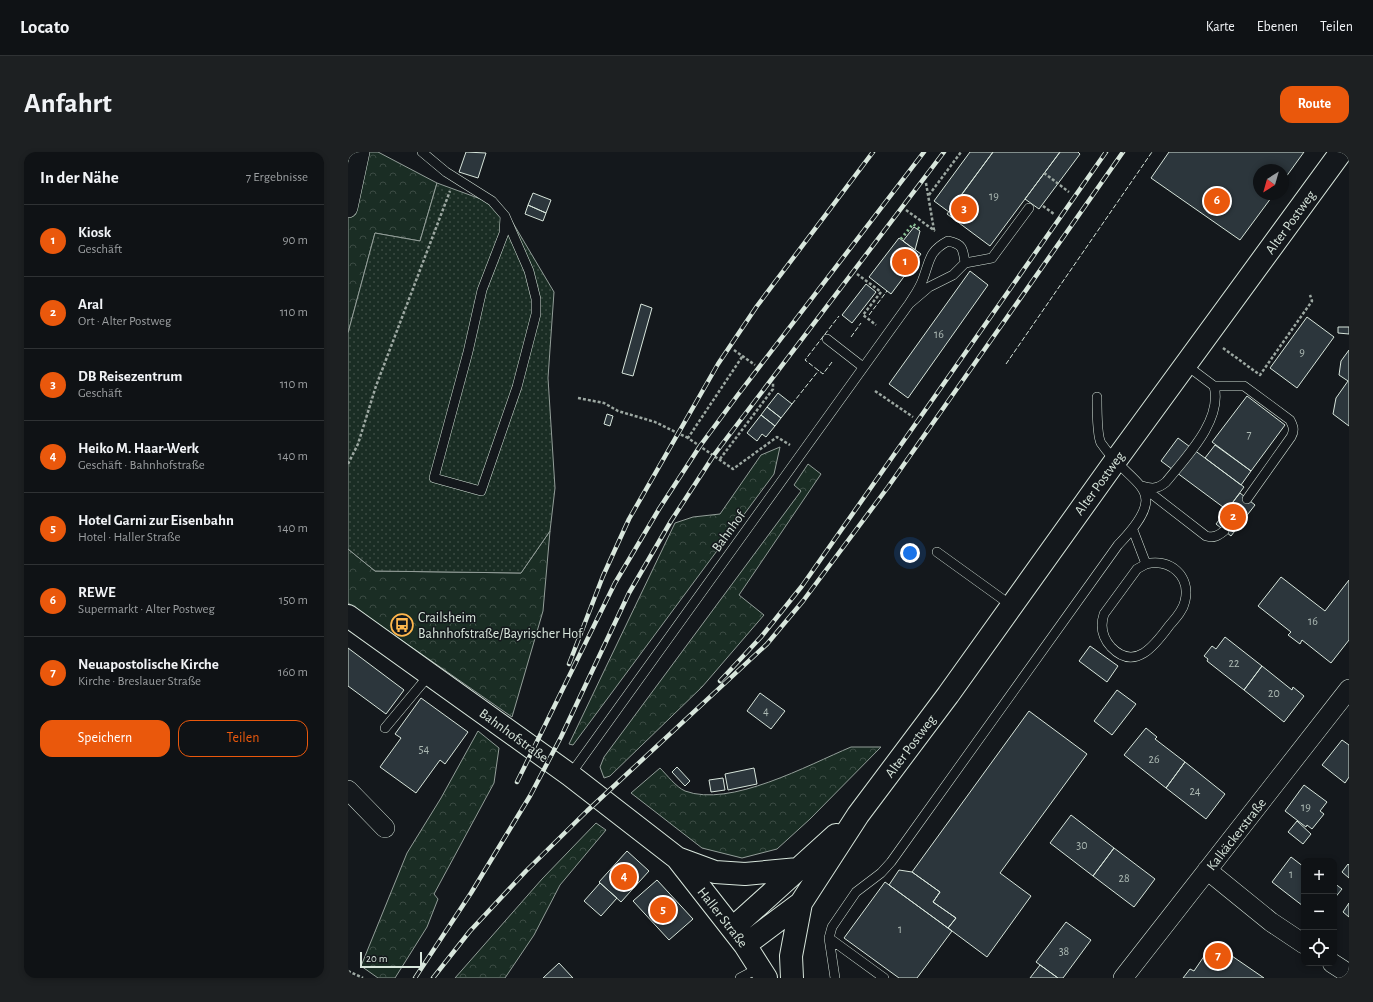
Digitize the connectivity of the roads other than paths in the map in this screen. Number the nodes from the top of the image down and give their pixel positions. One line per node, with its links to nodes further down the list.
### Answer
1 (360, 152): 4 (street)
2 (422, 152): 6 (lane)
3 (1341, 152): 10 (main road, Alter Postweg)
4 (348, 208)
5 (1029, 208): 7 (lane)
6 (505, 216): 6 (lane)
7 (965, 263): 8 (lane); 8 (lane)
8 (909, 304): 11 (lane, Bahnhof)
9 (827, 339): 11 (lane)
10 (1186, 365): 12 (lane); 14 (main road, Alter Postweg)
11 (864, 367): 26 (lane, Bahnhof)
12 (1214, 386): 15 (lane); 16 (lane)
13 (1097, 398): 14 (lane)
14 (1116, 460): 15 (lane); 21 (main road, Alter Postweg)
15 (1142, 486): 17 (lane); 18 (lane)
16 (1247, 499)
17 (1133, 530): 20 (lane); 35 (lane)
18 (1224, 530)
19 (937, 552): 21 (lane)
20 (1146, 564): 20 (lane)
21 (1012, 606): 28 (main road, Alter Postweg)
22 (348, 616): 23 (main road, Bahnhofstraße)
23 (430, 674): 25 (lane); 26 (main road, Bahnhofstraße)
24 (1349, 689): 32 (street, Kalkäckerstraße)
25 (386, 728)
26 (570, 775): 30 (main road, Bahnhofstraße)
27 (348, 790): 29 (street)
28 (858, 815): 31 (main road, Alter Postweg); 33 (main road, Alter Postweg)
29 (385, 828)
30 (677, 858): 31 (main road); 34 (main road, Haller Straße)
31 (798, 869): 34 (main road, Alter Postweg)
32 (1207, 870): 36 (street); 44 (street, Kalkäckerstraße)
33 (801, 903): 34 (main road, Alter Postweg); 41 (main road, Alter Postweg)
34 (739, 936): 38 (main road, Haller Straße)
35 (828, 938): 42 (lane); 43 (lane)
36 (1301, 942)
37 (1337, 966): 39 (street)
38 (763, 973): 40 (lane)
39 (1349, 974)
40 (740, 978)
41 (792, 978)
42 (835, 978)
43 (884, 978)
44 (1123, 978)

